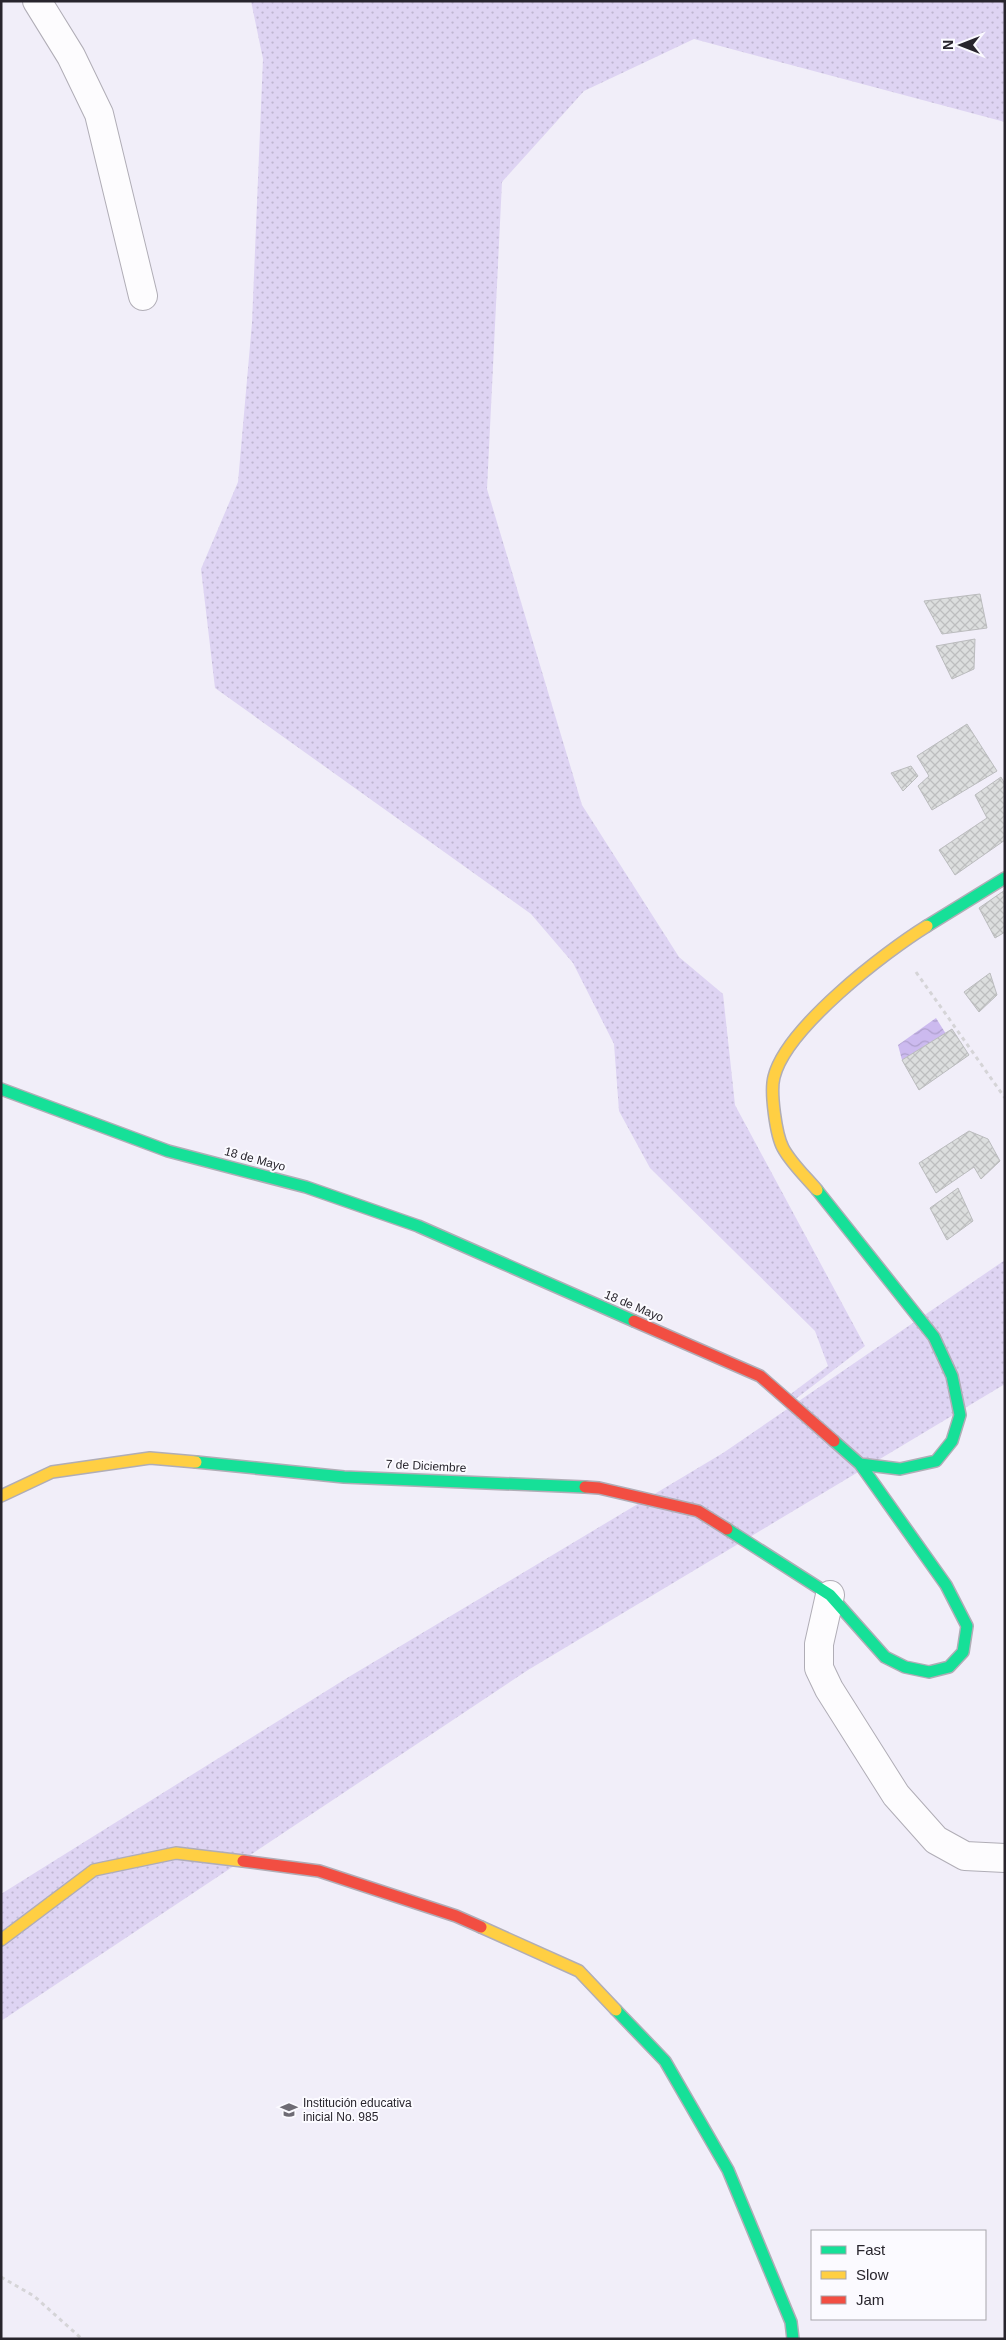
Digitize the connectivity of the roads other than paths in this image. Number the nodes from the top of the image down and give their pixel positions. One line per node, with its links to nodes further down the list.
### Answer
1 (37, 1): 2 (street)
2 (143, 296)
3 (1005, 878): 5 (street)
4 (1, 1089): 5 (street, 18 de Mayo)
5 (860, 1464): 7 (street, 18 de Mayo)
6 (1, 1496): 7 (street, 7 de Diciembre)
7 (830, 1595): 8 (street)
8 (1005, 1858)
9 (1, 1940): 10 (street)
10 (793, 2339)

